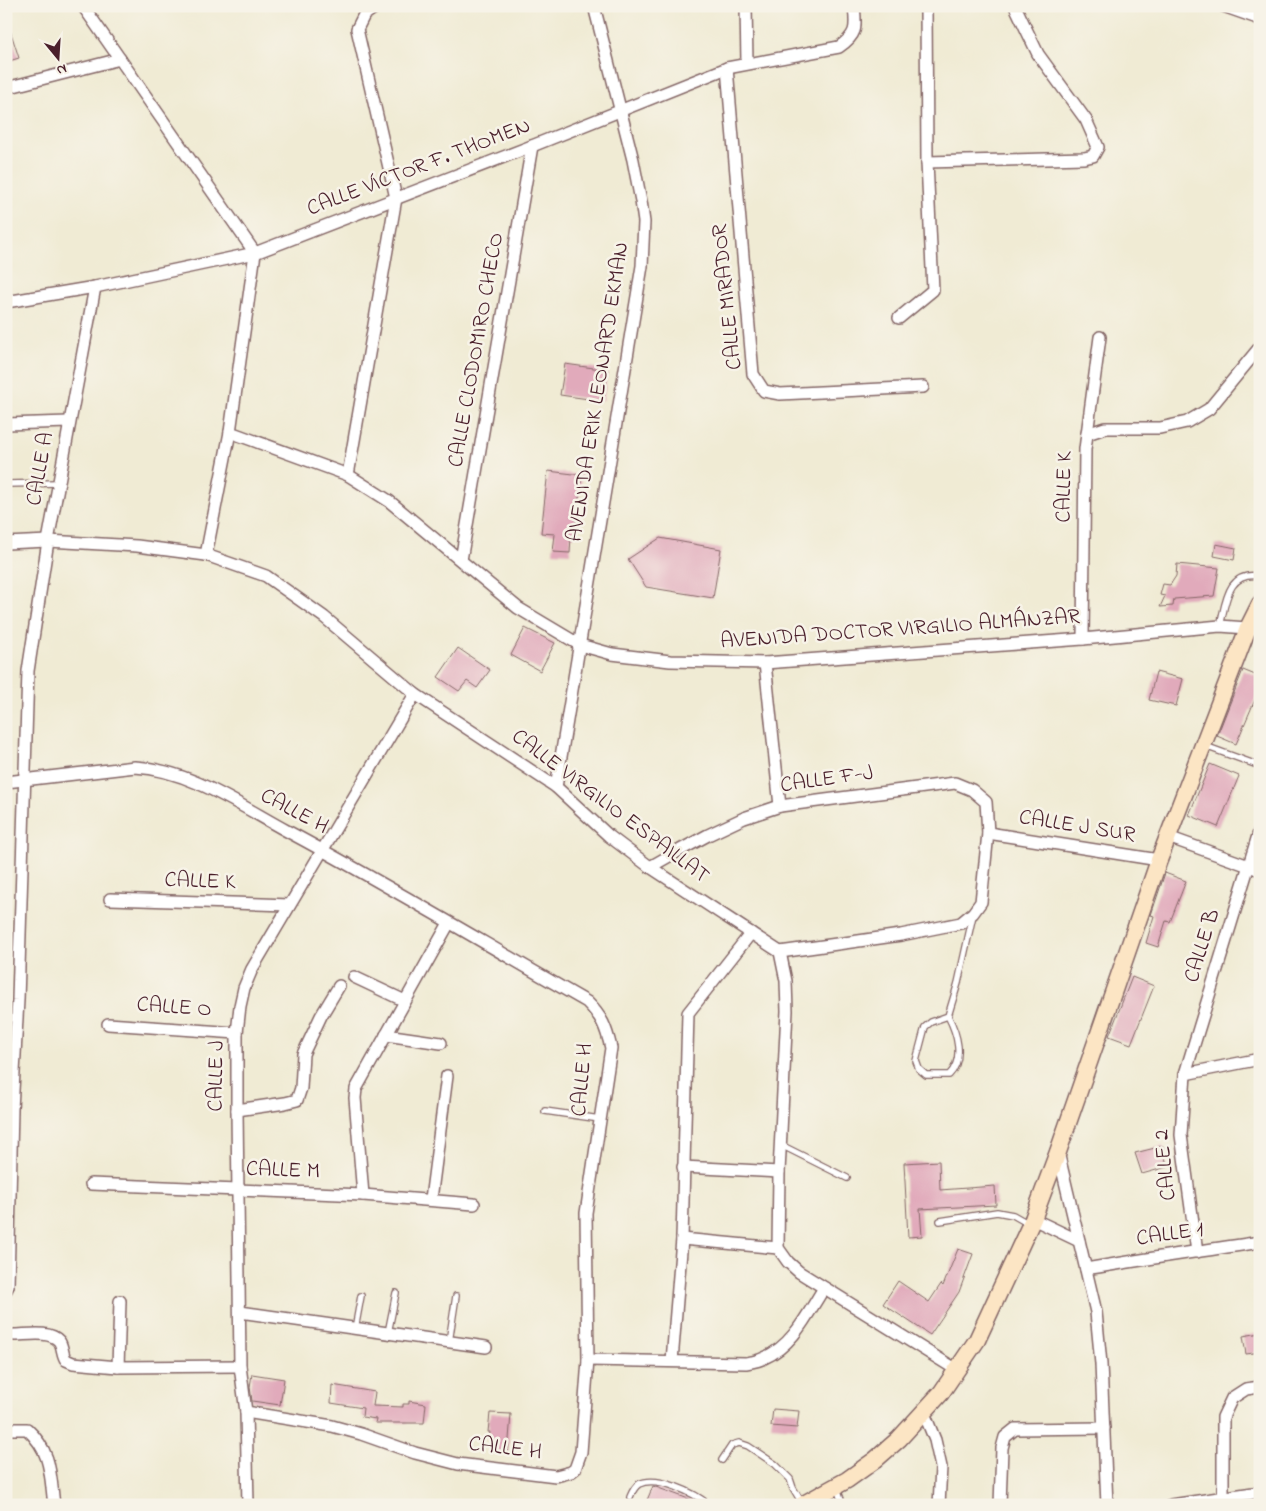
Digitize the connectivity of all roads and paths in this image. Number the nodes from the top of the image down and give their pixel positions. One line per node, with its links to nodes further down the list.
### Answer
1 (83, 6): 10 (street)
2 (377, 6): 17 (street)
3 (594, 6): 14 (street, AVENIDA ERIK LEONARD EKMAN)
4 (746, 6): 11 (street)
5 (854, 6): 11 (street, CALLE VÍCTOR F. THOMEN)
6 (926, 6): 16 (street)
7 (1015, 6): 16 (street)
8 (1223, 6): 9 (street)
9 (1260, 19)
10 (120, 59): 13 (street); 18 (street)
11 (747, 63): 12 (street, CALLE VÍCTOR F. THOMEN)
12 (727, 68): 14 (street, CALLE VÍCTOR F. THOMEN); 24 (street, CALLE MIRADOR)
13 (6, 88)
14 (620, 110): 15 (street, CALLE VÍCTOR F. THOMEN); 41 (street, AVENIDA ERIK LEONARD EKMAN)
15 (532, 146): 17 (street, CALLE VÍCTOR F. THOMEN); 35 (street, CALLE CLODOMIRO CHECO)
16 (927, 162): 21 (street)
17 (396, 198): 18 (street, CALLE VÍCTOR F. THOMEN); 29 (street)
18 (255, 253): 19 (street, CALLE VÍCTOR F. THOMEN); 27 (street)
19 (95, 287): 20 (street, CALLE VÍCTOR F. THOMEN); 25 (street, CALLE A)
20 (6, 302)
21 (899, 318)
22 (1100, 337): 28 (street, CALLE K)
23 (1260, 347): 28 (street)
24 (923, 387)
25 (69, 422): 26 (street); 30 (street, CALLE A)
26 (6, 424)
27 (230, 432): 29 (street, AVENIDA DOCTOR VIRGILIO ALMÁNZAR); 34 (street)
28 (1087, 434): 40 (street, CALLE K)
29 (348, 474): 35 (street, AVENIDA DOCTOR VIRGILIO ALMÁNZAR)
30 (59, 482): 31 (lane); 32 (street, CALLE A)
31 (6, 484)
32 (48, 541): 33 (street, CALLE VIRGILIO ESPAILLAT); 34 (street, CALLE VIRGILIO ESPAILLAT); 46 (street, CALLE A)
33 (6, 542)
34 (206, 555): 43 (street, CALLE VIRGILIO ESPAILLAT)
35 (460, 560): 41 (street, AVENIDA DOCTOR VIRGILIO ALMÁNZAR)
36 (1260, 576): 38 (lane)
37 (1260, 604): 39 (main road)
38 (1220, 626): 39 (street, AVENIDA DOCTOR VIRGILIO ALMÁNZAR); 40 (street, AVENIDA DOCTOR VIRGILIO ALMÁNZAR)
39 (1254, 628): 44 (main road)
40 (1083, 639): 42 (street, AVENIDA DOCTOR VIRGILIO ALMÁNZAR)
41 (580, 645): 42 (street, AVENIDA DOCTOR VIRGILIO ALMÁNZAR); 48 (street, AVENIDA ERIK LEONARD EKMAN)
42 (765, 663): 49 (street)
43 (414, 694): 48 (street, CALLE VIRGILIO ESPAILLAT); 53 (street, CALLE J)
44 (1203, 745): 45 (lane); 52 (main road)
45 (1260, 766)
46 (25, 779): 47 (street, CALLE H); 53 (street, CALLE H); 66 (street, CALLE A)
47 (6, 782)
48 (556, 787): 55 (street, CALLE VIRGILIO ESPAILLAT)
49 (780, 806): 51 (street, CALLE F-J); 55 (street, CALLE F-J)
50 (1260, 829): 56 (street, CALLE B)
51 (988, 833): 54 (street, CALLE J SUR); 60 (street)
52 (1168, 837): 54 (main road); 56 (street)
53 (322, 850): 59 (street, CALLE J); 61 (street, CALLE H)
54 (1159, 860): 81 (main road)
55 (650, 867): 62 (street, CALLE VIRGILIO ESPAILLAT)
56 (1248, 867): 57 (street); 74 (street, CALLE B)
57 (1260, 870)
58 (110, 899): 59 (street, CALLE K)
59 (290, 905): 70 (street, CALLE J)
60 (973, 913): 63 (street); 68 (lane)
61 (448, 923): 67 (street); 79 (street, CALLE H)
62 (751, 933): 63 (street, CALLE VIRGILIO ESPAILLAT); 82 (street)
63 (780, 952): 80 (street)
64 (354, 977): 67 (street)
65 (338, 986): 77 (street)
66 (12, 1001): 76 (street, CALLE A)
67 (405, 1001): 71 (street)
68 (948, 1016): 68 (lane)
69 (108, 1024): 70 (street, CALLE O)
70 (238, 1033): 77 (street, CALLE J)
71 (386, 1035): 72 (street); 87 (street)
72 (441, 1043)
73 (1260, 1059): 74 (street)
74 (1185, 1074): 96 (street, CALLE 2)
75 (447, 1076): 88 (street)
76 (9, 1109): 99 (street, CALLE A)
77 (237, 1110): 86 (street, CALLE J)
78 (545, 1111): 79 (lane)
79 (600, 1119): 110 (street, CALLE H)
80 (780, 1145): 83 (street); 84 (lane)
81 (1058, 1152): 91 (main road); 93 (street)
82 (683, 1167): 83 (street); 92 (street)
83 (780, 1172): 95 (street)
84 (847, 1178)
85 (91, 1184): 86 (street, CALLE M)
86 (237, 1190): 87 (street, CALLE M); 104 (street, CALLE J)
87 (363, 1195): 88 (street, CALLE M)
88 (431, 1199): 89 (street, CALLE M)
89 (474, 1204)
90 (940, 1221): 91 (lane)
91 (1032, 1222): 93 (street); 114 (main road)
92 (682, 1240): 95 (street); 111 (street)
93 (1080, 1241): 97 (street)
94 (1260, 1242): 96 (street, CALLE 1)
95 (778, 1248): 98 (street)
96 (1197, 1252): 97 (street, CALLE 1)
97 (1086, 1269): 118 (street)
98 (824, 1288): 111 (street); 114 (street)
99 (6, 1290)
100 (396, 1293): 106 (lane)
101 (361, 1296): 105 (lane)
102 (456, 1296): 108 (lane)
103 (120, 1301): 113 (street)
104 (240, 1312): 105 (street); 112 (street, CALLE J)
105 (355, 1328): 106 (street)
106 (388, 1333): 108 (street)
107 (14, 1335): 113 (street)
108 (449, 1342): 109 (street)
109 (486, 1348)
110 (588, 1360): 111 (street); 116 (street, CALLE H)
111 (672, 1361)
112 (240, 1366): 113 (street); 116 (street, CALLE J)
113 (118, 1367)
114 (958, 1370): 117 (main road)
115 (1260, 1387): 124 (street)
116 (246, 1412): 126 (street, CALLE J)
117 (924, 1413): 121 (main road); 130 (street)
118 (1104, 1428): 131 (street); 132 (street)
119 (6, 1429): 125 (street)
120 (722, 1460): 128 (lane)
121 (836, 1486): 128 (main road); 129 (lane)
122 (1260, 1492): 124 (street)
123 (630, 1496): 127 (lane)
124 (1223, 1498): 133 (street)
125 (54, 1505)
126 (248, 1505)
127 (709, 1505)
128 (803, 1505)
129 (843, 1505)
130 (939, 1505)
131 (1000, 1505)
132 (1106, 1505)
133 (1171, 1505)

